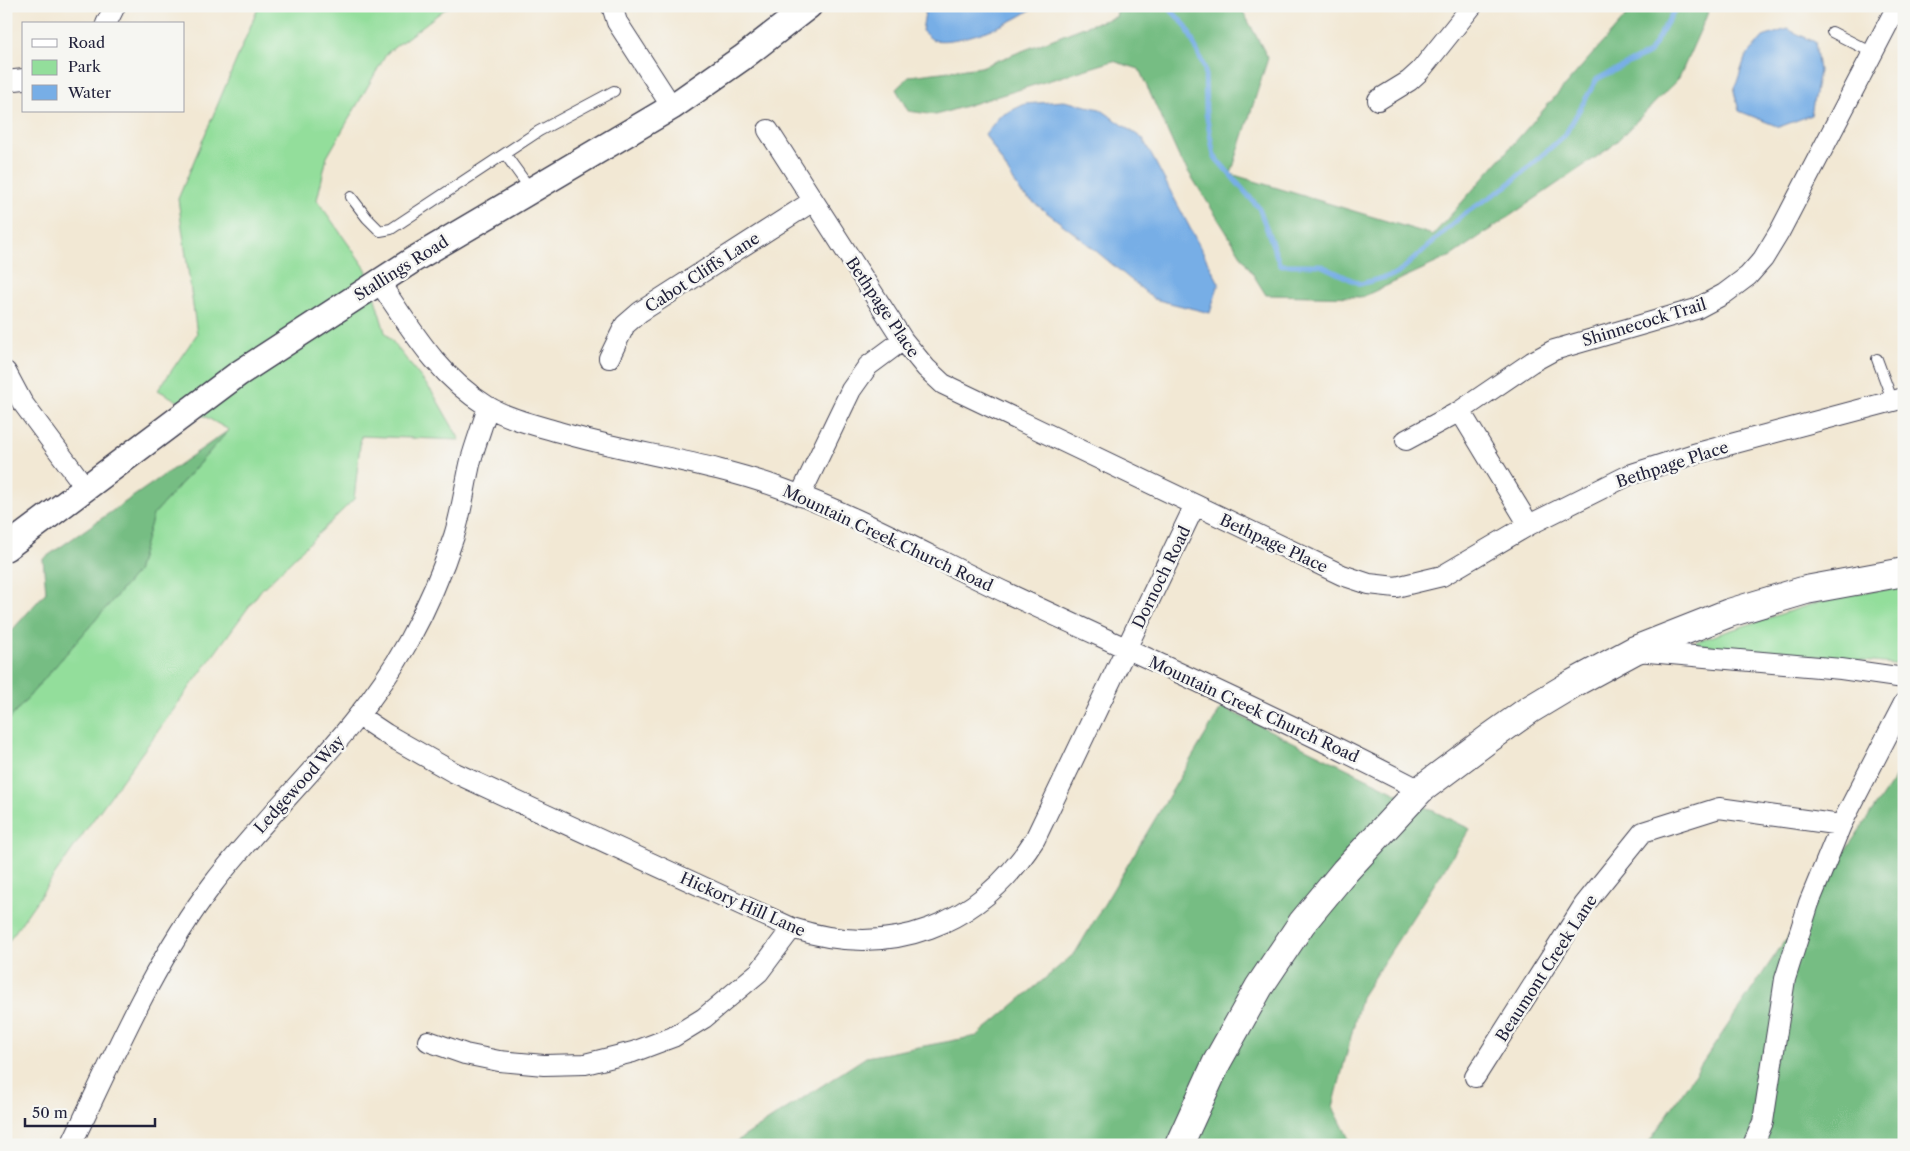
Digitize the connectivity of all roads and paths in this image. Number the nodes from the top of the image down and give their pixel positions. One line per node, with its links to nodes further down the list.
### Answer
1 (115, 6): 6 (street)
2 (612, 6): 13 (street)
3 (809, 6): 13 (street, Stallings Road)
4 (1472, 6): 12 (street)
5 (1894, 12): 8 (street, Shinnecock Trail)
6 (107, 22)
7 (1832, 32): 8 (lane)
8 (1873, 54): 26 (street, Shinnecock Trail)
9 (22, 78): 10 (street)
10 (6, 81)
11 (614, 91): 15 (lane)
12 (1378, 100)
13 (672, 107): 16 (street, Stallings Road)
14 (768, 130): 18 (street, Bethpage Place)
15 (505, 154): 16 (lane); 17 (lane)
16 (531, 190): 19 (street, Stallings Road)
17 (351, 197)
18 (813, 201): 20 (street, Bethpage Place); 21 (street, Cabot Cliffs Lane)
19 (379, 282): 25 (street, Mountain Creek Church Road); 28 (street, Stallings Road)
20 (903, 340): 29 (street); 30 (street, Bethpage Place)
21 (609, 358)
22 (1877, 359): 24 (lane)
23 (6, 372): 28 (street)
24 (1898, 400): 31 (street, Bethpage Place)
25 (488, 407): 29 (street, Mountain Creek Church Road); 38 (street, Ledgewood Way)
26 (1460, 411): 27 (street, Shinnecock Trail); 31 (street)
27 (1406, 440)
28 (85, 487): 32 (street, Stallings Road)
29 (800, 496): 34 (street, Mountain Creek Church Road)
30 (1196, 505): 31 (street, Bethpage Place); 34 (street, Dornoch Road)
31 (1529, 525)
32 (6, 548)
33 (1904, 572): 35 (main road)
34 (1127, 649): 39 (street, Mountain Creek Church Road); 41 (street, Hickory Hill Lane)
35 (1635, 650): 36 (street); 39 (main road)
36 (1904, 678)
37 (1904, 703): 40 (street)
38 (359, 716): 41 (street, Hickory Hill Lane); 44 (street, Ledgewood Way)
39 (1420, 790): 45 (main road)
40 (1841, 825): 43 (street, Beaumont Creek Lane); 46 (street)
41 (792, 928): 42 (street)
42 (428, 1042)
43 (1475, 1077)
44 (71, 1145)
45 (1179, 1145)
46 (1753, 1145)

